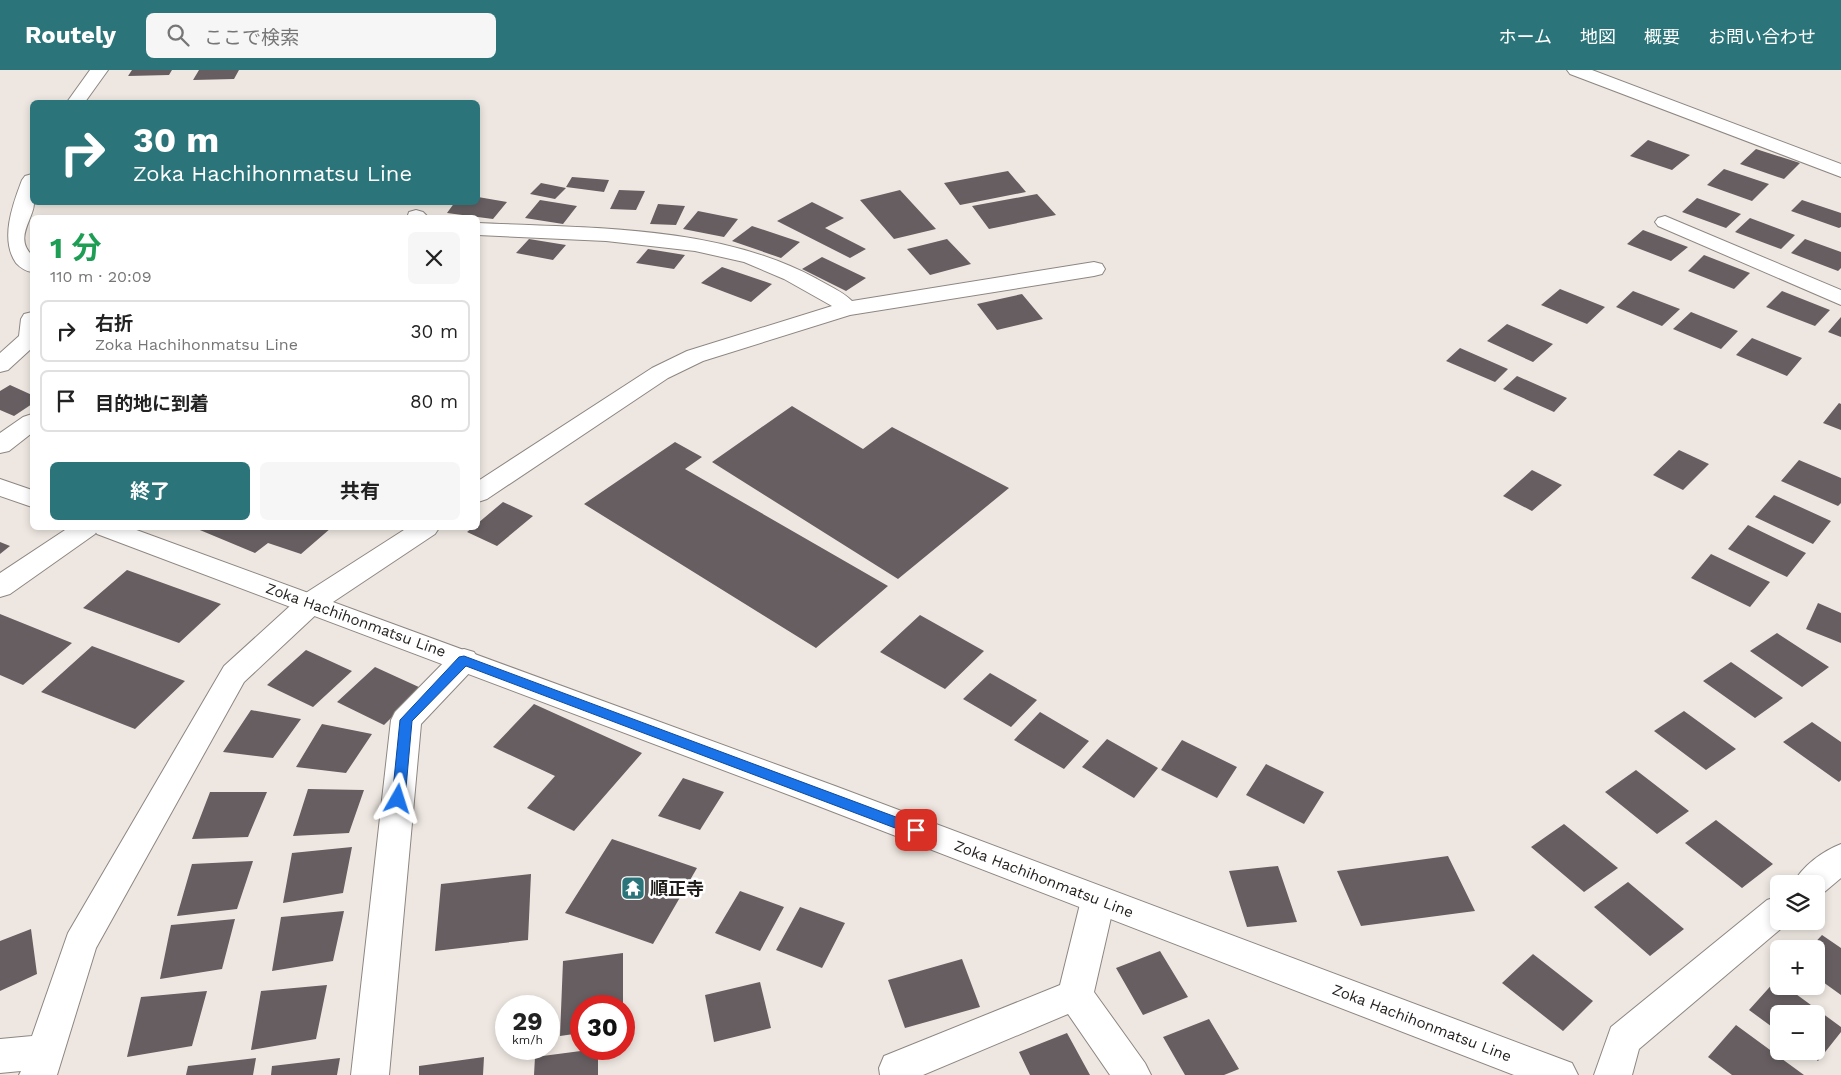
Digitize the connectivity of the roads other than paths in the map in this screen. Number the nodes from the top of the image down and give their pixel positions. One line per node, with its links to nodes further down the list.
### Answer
1 (99, 70): 3 (street)
2 (1576, 70): 4 (street)
3 (77, 100)
4 (1841, 171)
5 (30, 185): 8 (street)
6 (1665, 222): 10 (street)
7 (480, 229): 11 (street)
8 (30, 264)
9 (1094, 268): 11 (street)
10 (1839, 295)
11 (847, 309): 17 (street)
12 (30, 338): 13 (street)
13 (0, 365)
14 (30, 423): 15 (street)
15 (0, 445)
16 (0, 487): 18 (street)
17 (480, 492)
18 (30, 498)
19 (83, 530): 22 (street)
20 (111, 530): 23 (street, Zoka Hachihonmatsu Line)
21 (423, 530): 23 (street)
22 (0, 588)
23 (311, 603): 24 (street, Zoka Hachihonmatsu Line); 31 (street)
24 (464, 660): 27 (street, Zoka Hachihonmatsu Line); 32 (street)
25 (1841, 858): 26 (street)
26 (1821, 875)
27 (1098, 900): 29 (street); 35 (street, Zoka Hachihonmatsu Line)
28 (1770, 918): 36 (street)
29 (1075, 995): 33 (street); 34 (street)
30 (0, 1056): 31 (street)
31 (41, 1063)
32 (370, 1075)
33 (899, 1075)
34 (1132, 1075)
35 (1559, 1075)
36 (1613, 1075)

